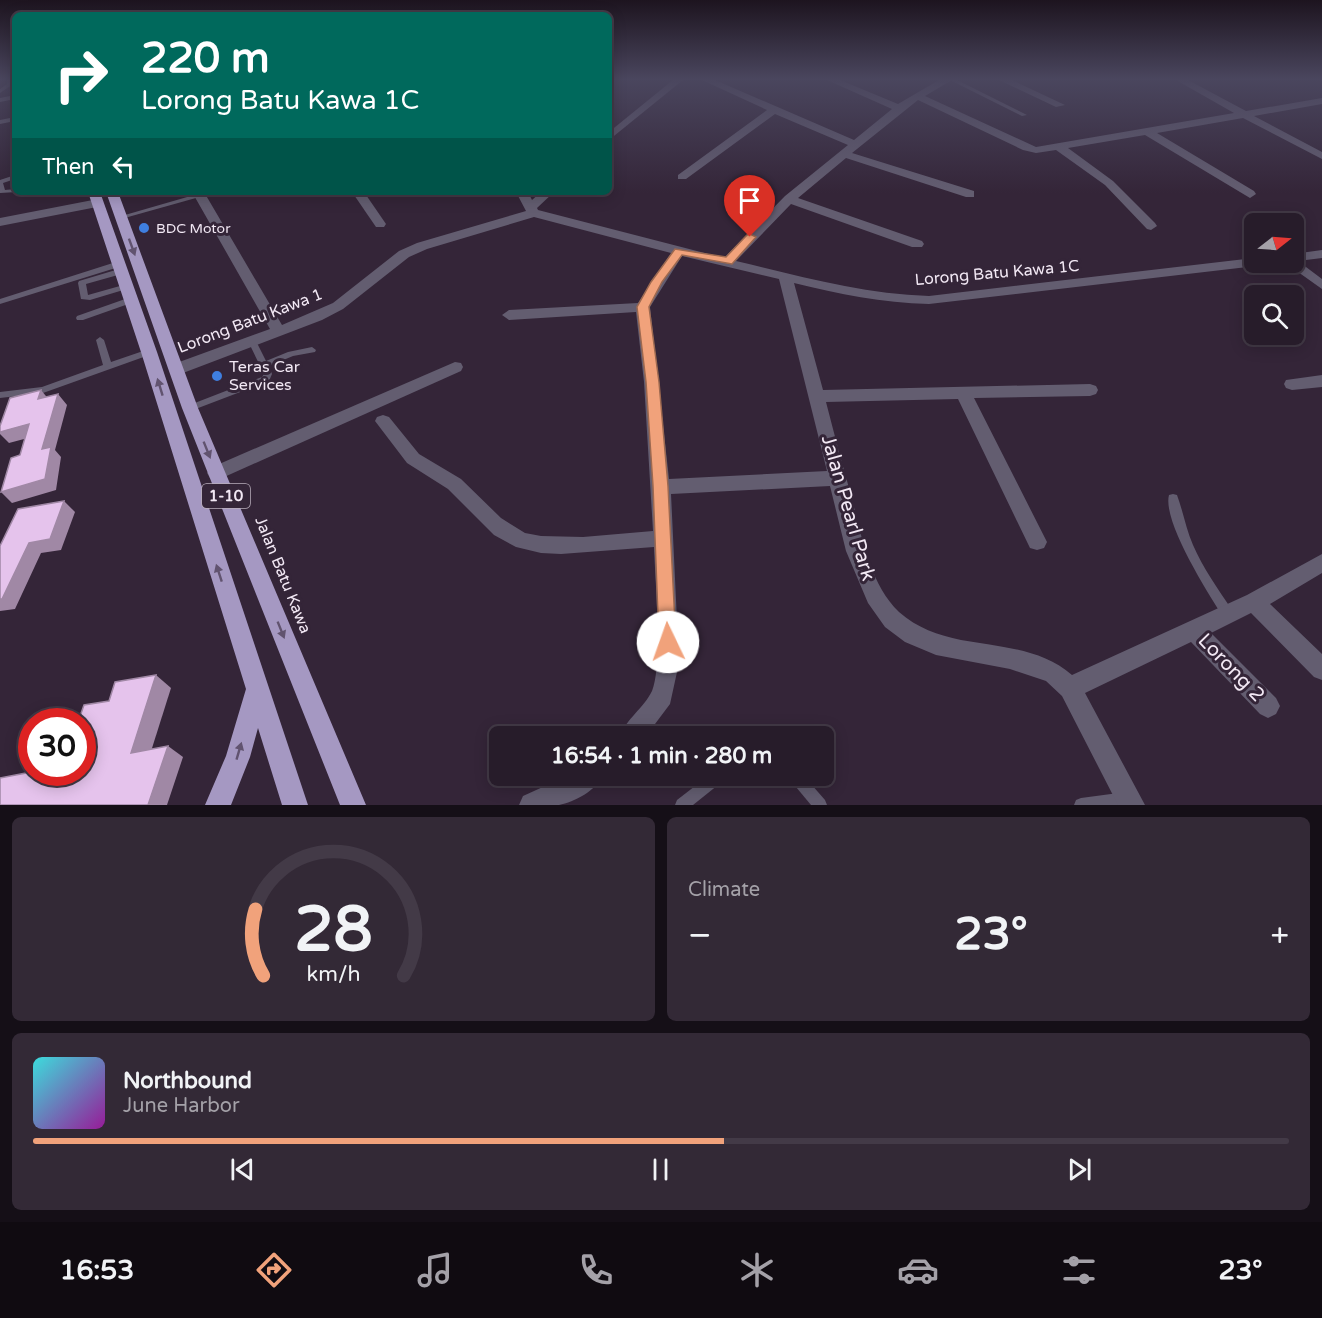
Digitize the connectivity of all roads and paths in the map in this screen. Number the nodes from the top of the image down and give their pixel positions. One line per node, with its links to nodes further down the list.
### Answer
1 (633, 118): 9 (street)
2 (763, 118): 14 (street)
3 (795, 118): 10 (street)
4 (888, 118): 10 (street)
5 (963, 118): 11 (street)
6 (1225, 118): 8 (street)
7 (1246, 118): 13 (street)
8 (1145, 130): 11 (street); 18 (street)
9 (612, 135)
10 (857, 145): 12 (street)
11 (1058, 146): 30 (street)
12 (845, 154): 17 (street); 25 (street)
13 (1322, 156)
14 (682, 177)
15 (12, 178): 16 (lane)
16 (12, 191)
17 (970, 194)
18 (1250, 194)
19 (197, 195): 27 (lane)
20 (201, 195): 45 (street)
21 (360, 195): 29 (street)
22 (524, 195): 26 (street)
23 (545, 195): 26 (street, Lorong Batu Kawa 1)
24 (101, 196): 27 (highway, Jalan Batu Kawa / 1-10); 28 (street); 39 (highway, 1-10)
25 (789, 198): 31 (street); 35 (street)
26 (532, 211): 32 (street, Lorong Batu Kawa 1C); 45 (street, Lorong Batu Kawa 1)
27 (121, 217): 53 (highway, Jalan Batu Kawa / 1-10, one-way to 53)
28 (0, 222)
29 (380, 225)
30 (1151, 226)
31 (917, 244)
32 (679, 251): 35 (street, Lorong Batu Kawa 1C); 42 (street)
33 (1322, 254): 34 (street)
34 (1304, 256)
35 (728, 261): 38 (street, Lorong Batu Kawa 1C)
36 (1244, 263): 38 (street, Lorong Batu Kawa 1C)
37 (1304, 272): 40 (street)
38 (786, 278): 59 (street, Jalan Pearl Park)
39 (125, 280): 39 (lane); 41 (lane); 44 (lane); 49 (highway, 1-10)
40 (1322, 285)
41 (0, 302)
42 (643, 307): 43 (street); 64 (street)
43 (509, 315)
44 (80, 318)
45 (278, 331): 47 (street, Lorong Batu Kawa 1)
46 (100, 340): 51 (lane)
47 (252, 341): 50 (lane); 53 (street, Lorong Batu Kawa 1)
48 (312, 350): 50 (lane)
49 (149, 352): 51 (lane); 73 (highway, 1-10, one-way to 49)
50 (264, 365): 60 (lane)
51 (108, 366): 58 (lane)
52 (455, 367): 62 (street)
53 (177, 369): 60 (highway, Jalan Batu Kawa / 1-10)
54 (1322, 381): 55 (street)
55 (1292, 384)
56 (1090, 390): 57 (street)
57 (964, 394): 59 (street); 67 (street)
58 (0, 395)
59 (816, 396): 63 (street, Jalan Pearl Park)
60 (190, 408): 62 (highway, Jalan Batu Kawa / 1-10, one-way to 62)
61 (383, 421): 66 (street)
62 (216, 473): 83 (highway, Jalan Batu Kawa / 1-10, one-way to 83)
63 (837, 478): 64 (street); 74 (street, Jalan Pearl Park)
64 (661, 486): 66 (street)
65 (1173, 498): 70 (lane)
66 (663, 538): 76 (street)
67 (1037, 542)
68 (1322, 563): 69 (street)
69 (1254, 602): 70 (street); 72 (street)
70 (1228, 614): 71 (street)
71 (1194, 630): 74 (street); 75 (street, Lorong 2)
72 (1322, 669)
73 (258, 688): 81 (highway, one-way to 73); 82 (highway, 1-10)
74 (1070, 688): 80 (street)
75 (1268, 706)
76 (640, 726)
77 (574, 786): 84 (street)
78 (706, 786): 85 (lane)
79 (804, 786): 86 (lane)
80 (1130, 802): 87 (lane)
81 (218, 805)
82 (295, 805)
83 (352, 805)
84 (534, 805)
85 (682, 805)
86 (820, 805)
87 (1081, 805)

